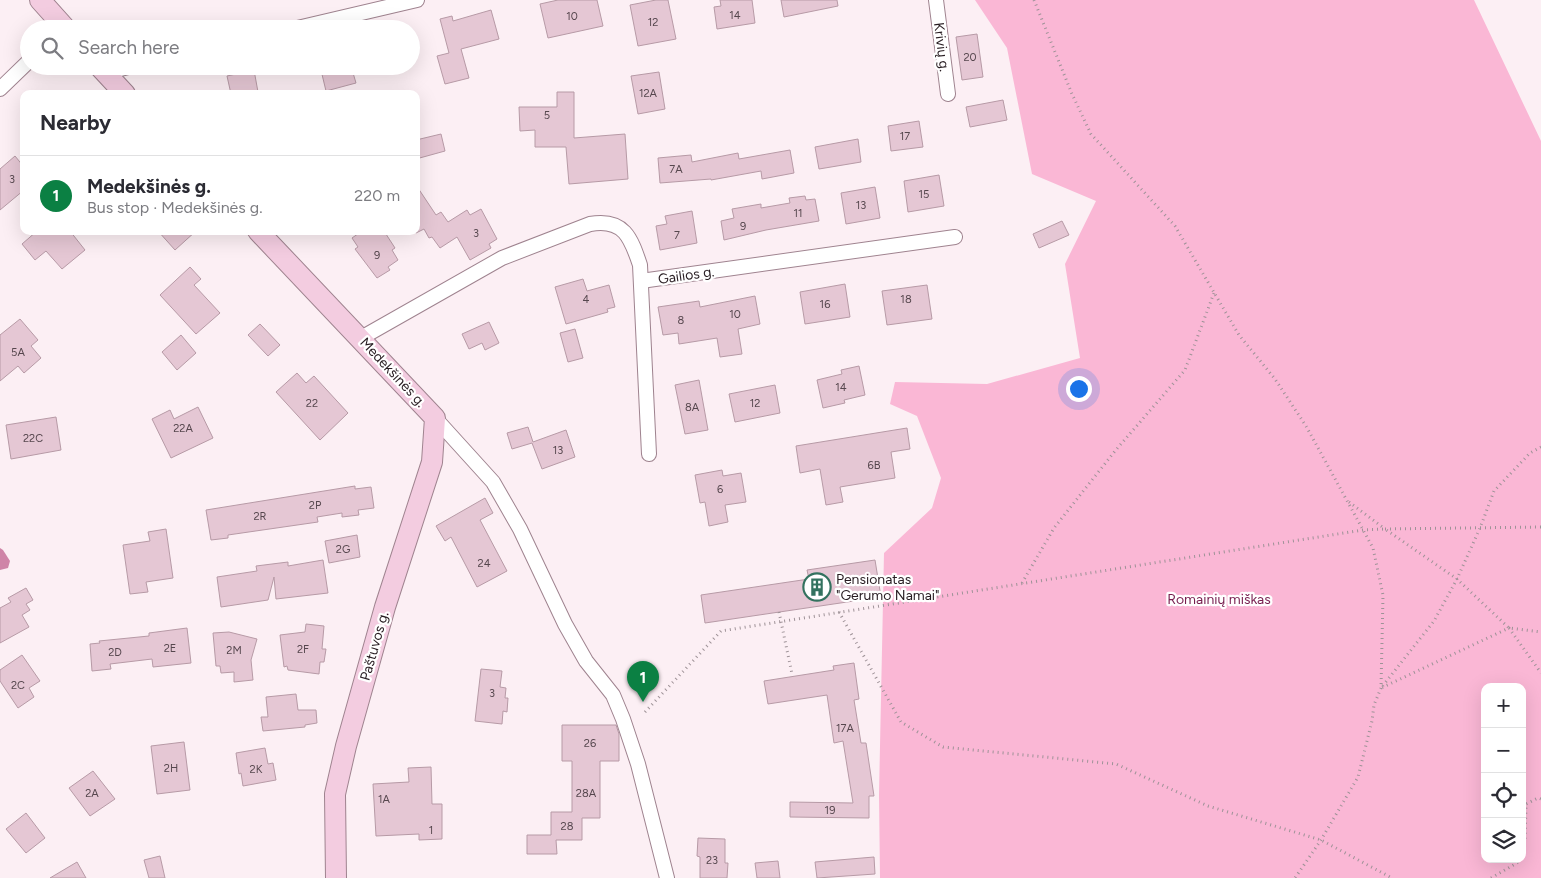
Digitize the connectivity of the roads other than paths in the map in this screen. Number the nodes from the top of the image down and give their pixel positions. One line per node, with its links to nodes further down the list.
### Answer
1 (40, 0): 4 (street)
2 (417, 0): 5 (street)
3 (936, 0): 10 (street, Krivių g.)
4 (56, 20)
5 (331, 20)
6 (20, 70): 8 (street)
7 (108, 75): 9 (street)
8 (0, 89)
9 (121, 90)
10 (948, 94)
11 (262, 235): 14 (street, Medekšinės g.)
12 (956, 237): 13 (street, Gailios g.)
13 (641, 281): 14 (street, Gailios g.); 16 (street)
14 (361, 338): 15 (street, Medekšinės g.)
15 (435, 418): 17 (street, Paštuvos g.); 18 (street, Medekšinės g.)
16 (649, 454)
17 (336, 878)
18 (668, 878)

